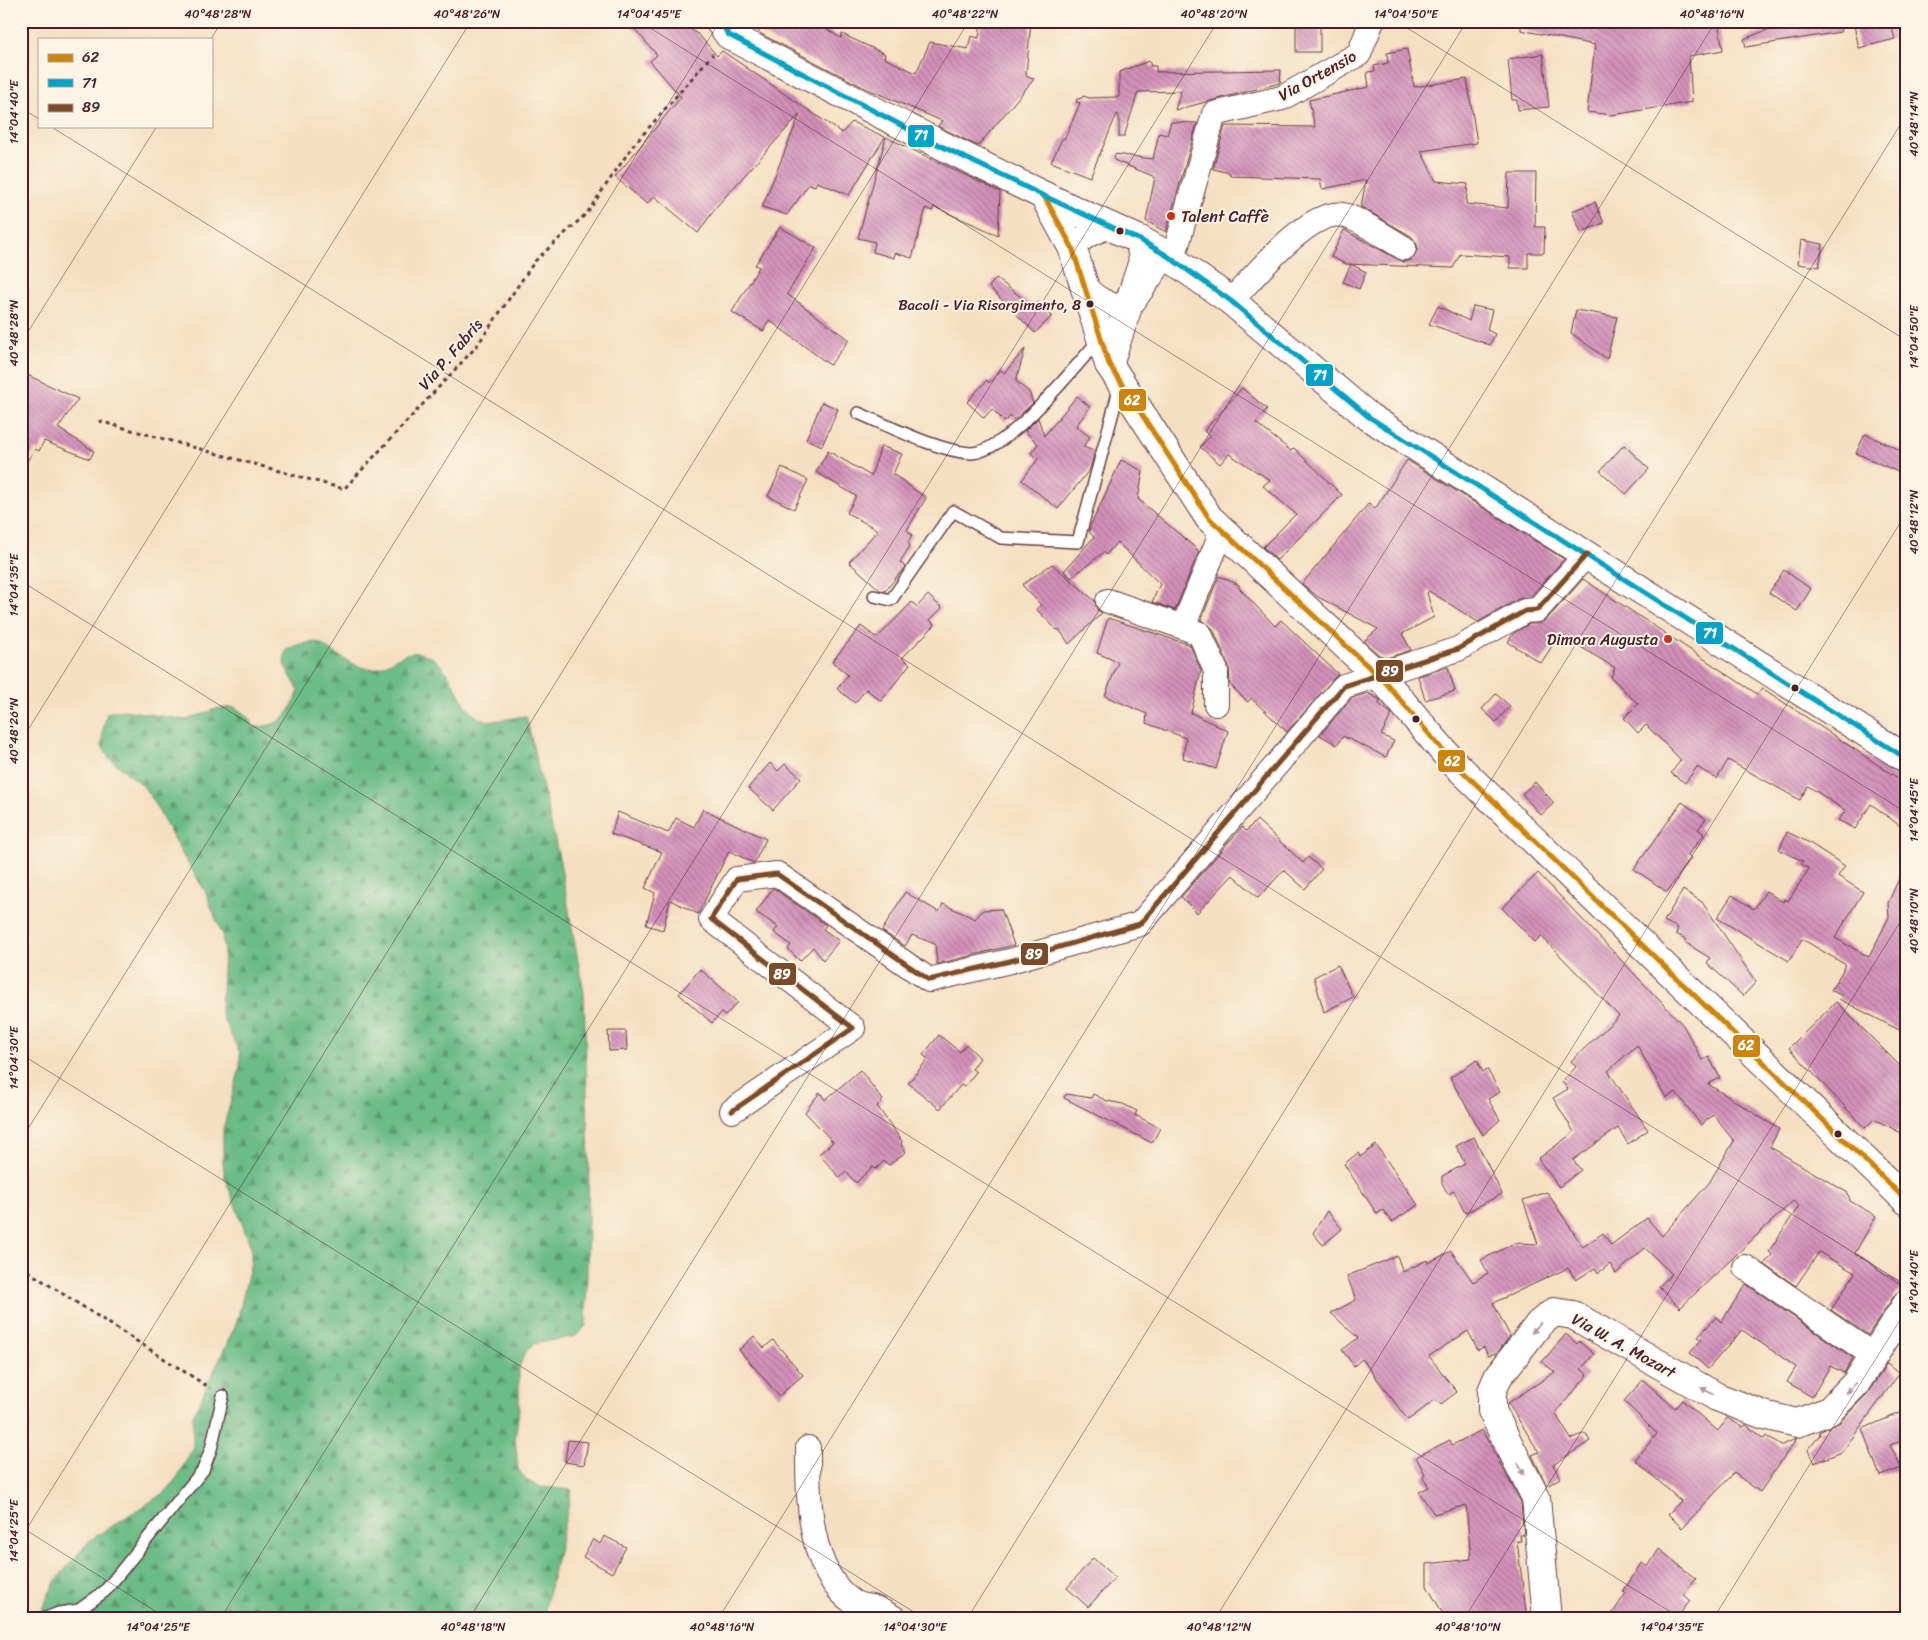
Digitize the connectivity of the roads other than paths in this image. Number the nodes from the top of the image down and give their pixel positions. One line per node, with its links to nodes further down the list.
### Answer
1 (1372, 21): 8 (street, Via Ortensio)
2 (724, 28): 3 (main road)
3 (1044, 196): 4 (main road); 6 (main road)
4 (1109, 226): 5 (main road); 6 (street)
5 (1140, 240): 8 (main road); 11 (main road)
6 (1072, 247): 9 (main road)
7 (1404, 248): 10 (street)
8 (1166, 255): 10 (main road); 11 (street)
9 (1083, 285): 11 (street); 12 (main road)
10 (1231, 301): 15 (main road)
11 (1128, 309): 12 (main road)
12 (1110, 361): 13 (lane); 14 (main road); 16 (lane)
13 (858, 413)
14 (1222, 531): 18 (street); 19 (main road)
15 (1587, 554): 19 (street); 21 (main road)
16 (874, 596)
17 (1108, 601): 18 (street)
18 (1183, 627): 20 (street)
19 (1378, 676): 22 (street); 23 (main road)
20 (1216, 704)
21 (1907, 759)
22 (732, 1112)
23 (1907, 1201)
24 (1745, 1267): 26 (street)
25 (1907, 1304): 26 (main road, Via W. A. Mozart)
26 (1874, 1356): 31 (main road, Via W. A. Mozart, one-way to 31)
27 (223, 1396): 29 (lane)
28 (808, 1448): 30 (street)
29 (43, 1619)
30 (896, 1619)
31 (1547, 1619)

